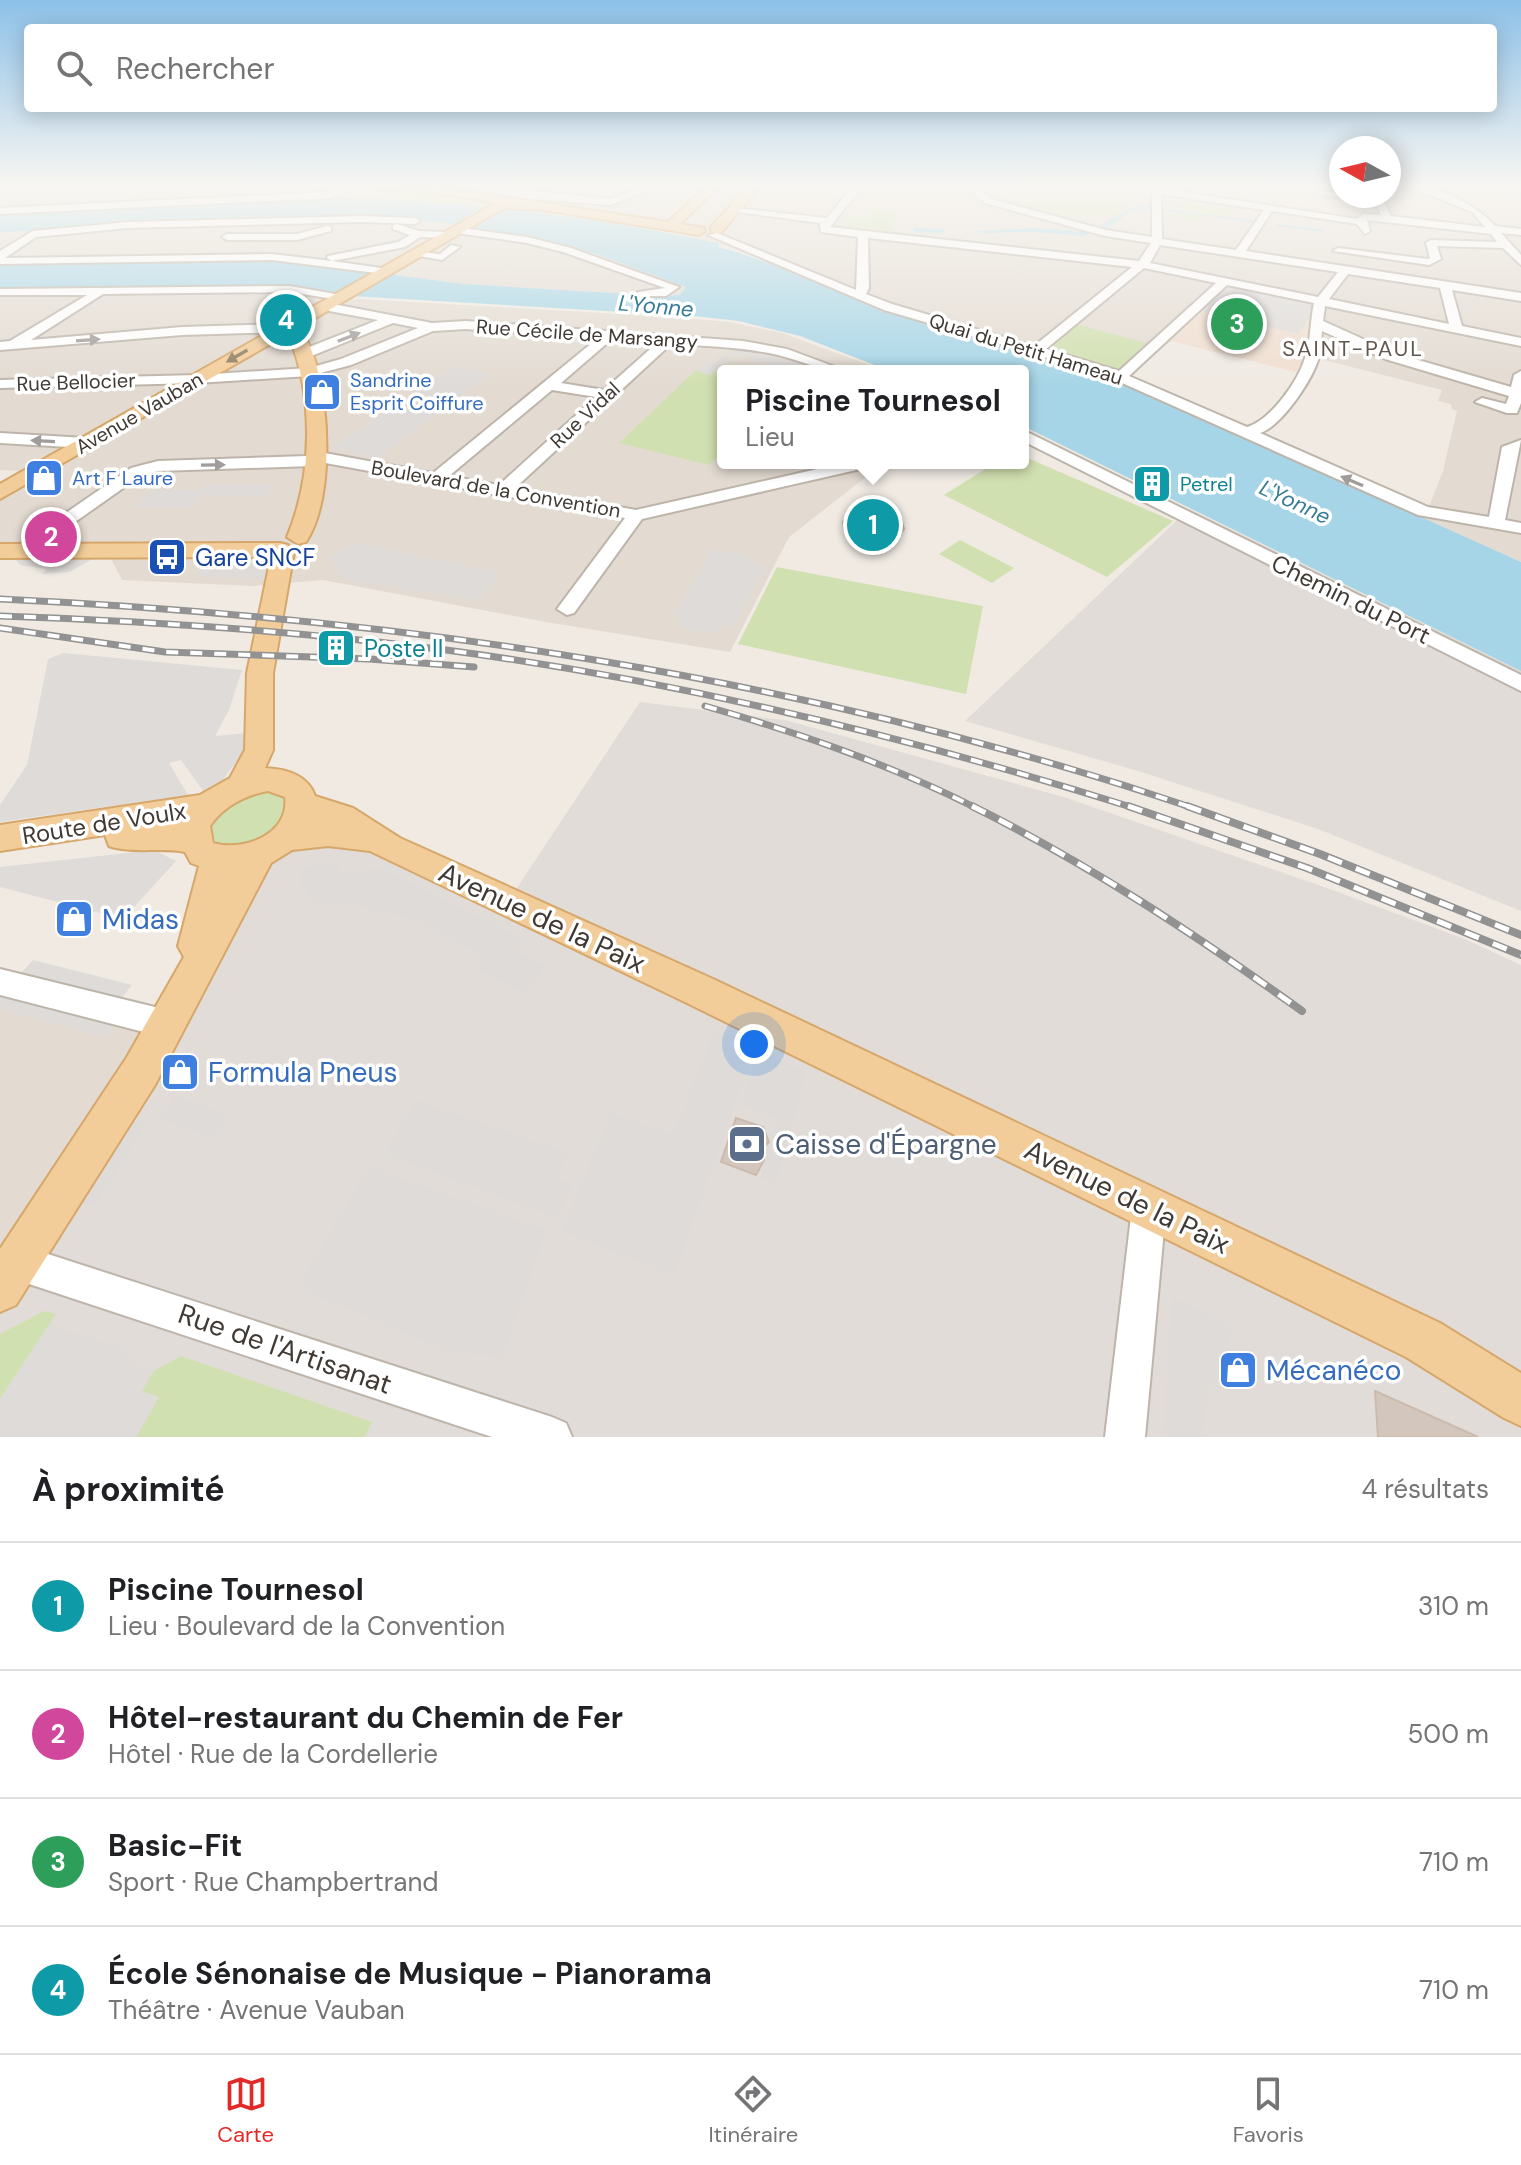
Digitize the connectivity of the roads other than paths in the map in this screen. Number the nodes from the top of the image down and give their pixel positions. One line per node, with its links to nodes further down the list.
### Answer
1 (237, 254): 15 (street)
2 (350, 254): 14 (street)
3 (413, 254): 17 (main road, Avenue Vauban)
4 (446, 254): 17 (street)
5 (579, 254): 26 (street)
6 (762, 254): 27 (street, Quai du Petit Hameau)
7 (863, 254): 27 (street)
8 (1047, 254): 19 (street)
9 (1149, 254): 19 (street)
10 (1239, 254): 20 (street)
11 (1338, 254): 20 (street)
12 (1363, 254): 13 (street)
13 (1434, 254)
14 (339, 256): 17 (street); 18 (street)
15 (233, 257): 16 (street); 18 (street)
16 (0, 258)
17 (407, 258): 21 (main road, Avenue Vauban)
18 (323, 262): 21 (street)
19 (1143, 265): 22 (street); 40 (street)
20 (1340, 268): 23 (street); 30 (street)
21 (382, 272): 29 (main road, Avenue Vauban)
22 (1224, 282): 30 (street); 44 (street)
23 (1445, 285): 28 (street); 35 (street)
24 (0, 292): 25 (street, Rue Cécile de Marsangy)
25 (100, 292): 29 (street, Rue Cécile de Marsangy); 39 (street)
26 (642, 294)
27 (859, 295): 40 (street, Quai du Petit Hameau)
28 (1521, 297)
29 (338, 300): 31 (street, Rue Cécile de Marsangy); 33 (main road, Avenue Vauban)
30 (1320, 303): 32 (street); 35 (street)
31 (393, 319): 34 (street, Rue Cécile de Marsangy); 41 (street, one-way to 31)
32 (1315, 322): 48 (street); 51 (street)
33 (290, 327): 39 (street, one-way to 33); 41 (main road); 45 (main road, Avenue Vauban, one-way to 45)
34 (432, 327): 36 (street, Rue Cécile de Marsangy); 41 (street, Rue Bellocier)
35 (1457, 329): 38 (street)
36 (610, 335): 37 (street, Rue Cécile de Marsangy); 47 (street)
37 (667, 340): 42 (street, Rue Cécile de Marsangy); 49 (street, Rue Vidal)
38 (1521, 342)
39 (4, 348)
40 (1037, 350): 44 (street, Quai du Petit Hameau)
41 (307, 363): 45 (street, Rue Bellocier); 56 (main road)
42 (821, 365)
43 (1521, 375): 48 (street)
44 (1120, 377): 51 (street, Quai du Petit Hameau)
45 (197, 379): 46 (street, Rue Bellocier); 54 (main road, Avenue Vauban)
46 (0, 384)
47 (550, 385): 49 (street); 58 (street)
48 (1519, 394): 50 (street)
49 (606, 395): 59 (street, Rue Vidal)
50 (1482, 402)
51 (1244, 433): 62 (street, Quai du Petit Hameau, one-way to 51)
52 (0, 438): 54 (street, one-way to 52)
53 (1029, 438): 67 (street, Chemin du Port)
54 (86, 443): 60 (main road, Avenue Vauban)
55 (1521, 445): 62 (street)
56 (313, 458): 58 (street, Boulevard de la Convention); 64 (main road); 65 (street, Boulevard de la Convention, one-way to 56)
57 (839, 469): 61 (street, Boulevard de la Convention)
58 (437, 478): 59 (street, Boulevard de la Convention)
59 (502, 491): 61 (street, Boulevard de la Convention)
60 (0, 493)
61 (636, 515): 66 (street)
62 (1496, 524): 63 (street, Quai du Petit Hameau)
63 (1521, 528)
64 (289, 548): 65 (main road); 68 (main road); 69 (main road)
65 (11, 552)
66 (567, 609)
67 (1521, 684)
68 (242, 785): 69 (main road); 70 (main road)
69 (293, 793): 72 (main road); 75 (main road)
70 (209, 806): 71 (main road, Route de Voulx); 74 (main road)
71 (0, 838)
72 (272, 846): 74 (main road); 75 (main road, Avenue de la Paix); 77 (main road)
73 (0, 851): 74 (main road, Route de Voulx)
74 (206, 851): 77 (main road)
75 (405, 854): 79 (main road, Avenue de la Paix)
76 (0, 982): 78 (street)
77 (188, 982): 78 (main road)
78 (167, 1024): 80 (main road)
79 (1149, 1208): 81 (main road, Avenue de la Paix); 83 (street)
80 (9, 1276): 82 (street, Rue de l'Artisanat)
81 (1521, 1401)
82 (552, 1437)
83 (1125, 1437)

